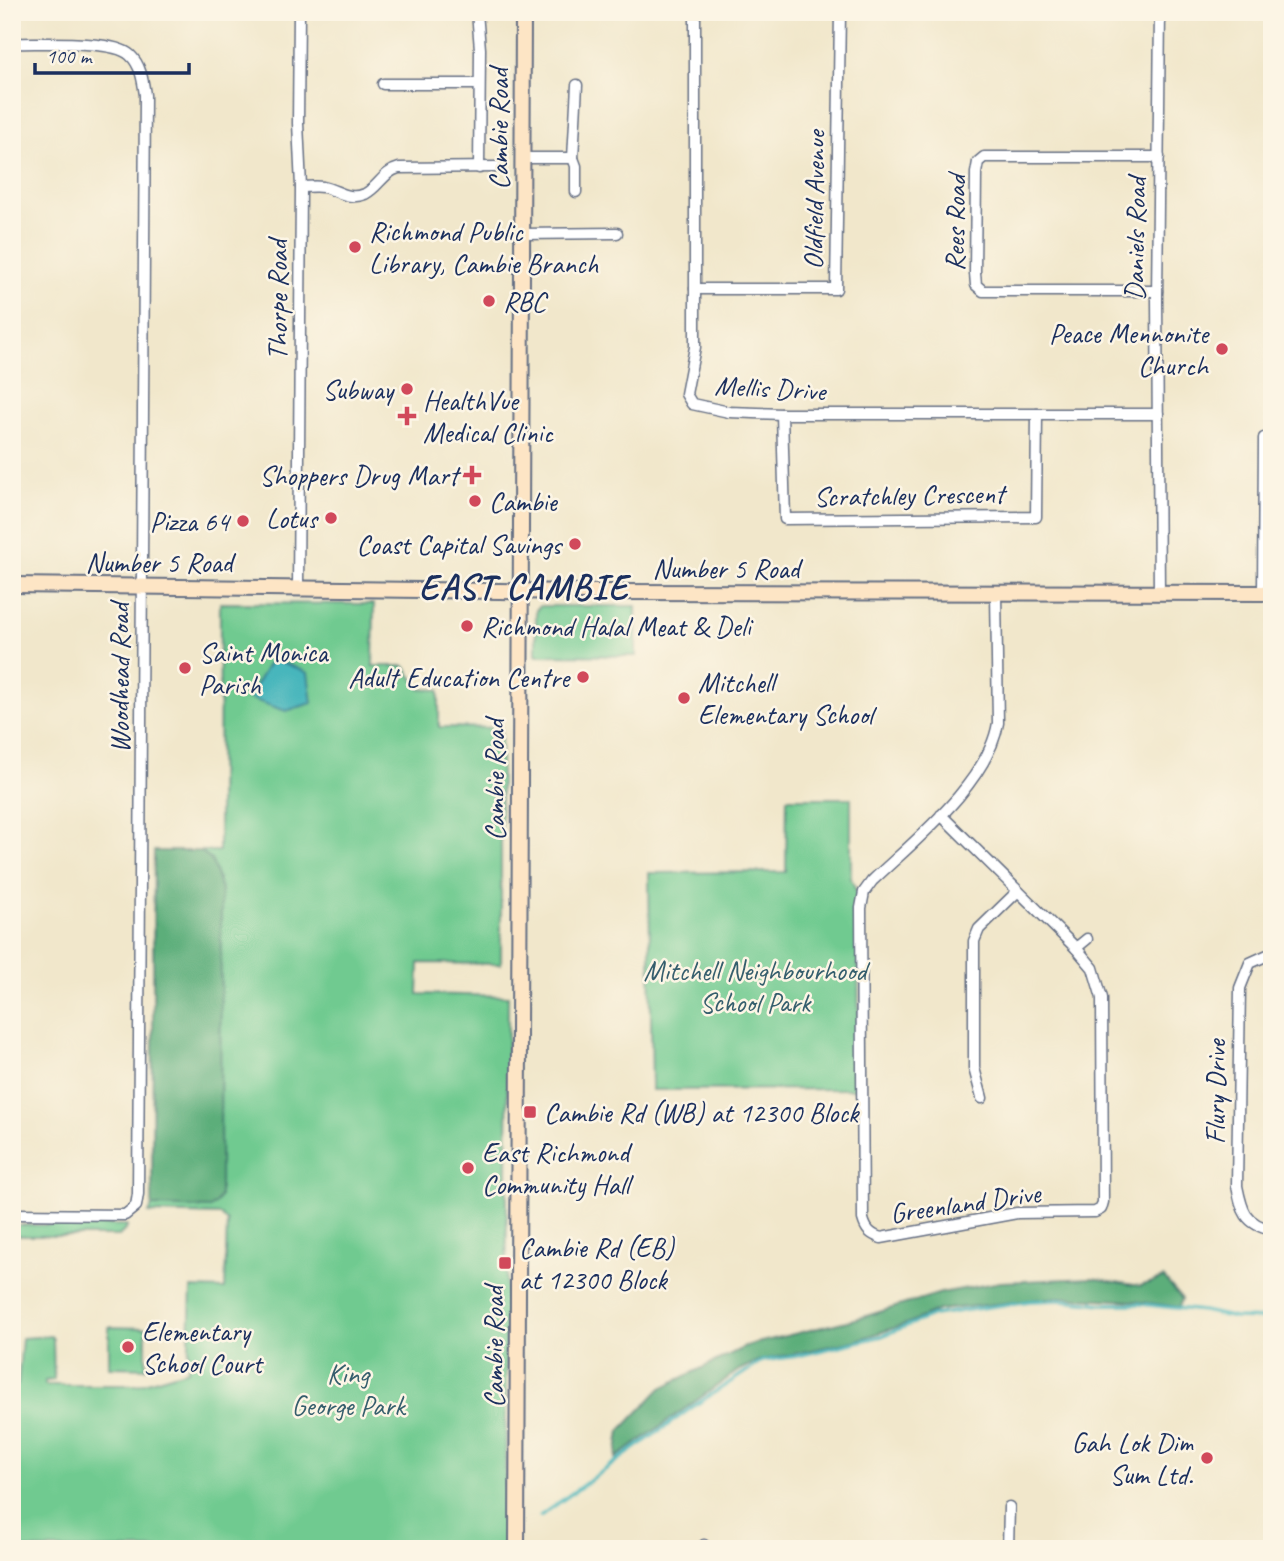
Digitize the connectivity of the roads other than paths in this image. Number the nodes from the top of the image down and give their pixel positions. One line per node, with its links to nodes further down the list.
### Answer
1 (299, 12): 18 (street, Thorpe Road)
2 (477, 12): 11 (street)
3 (523, 12): 14 (main road, Cambie Road)
4 (695, 12): 22 (street, Mellis Drive)
5 (840, 12): 22 (street, Oldfield Avenue)
6 (1026, 12): 7 (street)
7 (1160, 13): 8 (street); 13 (street, Daniels Road)
8 (1272, 13)
9 (12, 43): 29 (street, Woodhead Road)
10 (383, 84): 11 (street)
11 (479, 84): 16 (street)
12 (577, 85): 15 (street)
13 (1159, 157): 23 (street, Daniels Road); 23 (street, Rees Road)
14 (523, 158): 15 (street); 21 (main road, Cambie Road)
15 (573, 158): 19 (street)
16 (479, 167): 17 (street); 18 (street)
17 (497, 167)
18 (300, 187): 30 (street, Thorpe Road)
19 (576, 192)
20 (617, 233): 21 (street)
21 (522, 234): 31 (main road, Cambie Road)
22 (695, 289): 24 (street, Mellis Drive)
23 (1157, 291): 26 (street, Daniels Road)
24 (782, 414): 25 (street, Mellis Drive); 25 (street, Scratchley Crescent)
25 (1037, 414): 26 (street, Mellis Drive)
26 (1158, 414): 32 (street, Daniels Road)
27 (1264, 438): 33 (street)
28 (12, 585): 29 (main road, Number 5 Road)
29 (141, 587): 30 (main road, Number 5 Road); 41 (street, Woodhead Road)
30 (298, 588): 31 (main road, Number 5 Road)
31 (519, 592): 34 (main road, Number 5 Road); 44 (main road, Cambie Road)
32 (1158, 593): 33 (main road, Number 5 Road); 34 (main road, Number 5 Road)
33 (1267, 593)
34 (996, 594): 35 (street, Greenland Drive)
35 (941, 815): 36 (street, Greenland Drive); 38 (street, Greenland Drive)
36 (1018, 891): 38 (street, Greenland Drive); 40 (street)
37 (1087, 939): 38 (street)
38 (1076, 948)
39 (1272, 953): 42 (street, Flury Drive)
40 (982, 1098)
41 (12, 1214)
42 (1272, 1230)
43 (1009, 1507): 45 (street)
44 (517, 1549)
45 (1008, 1549)

